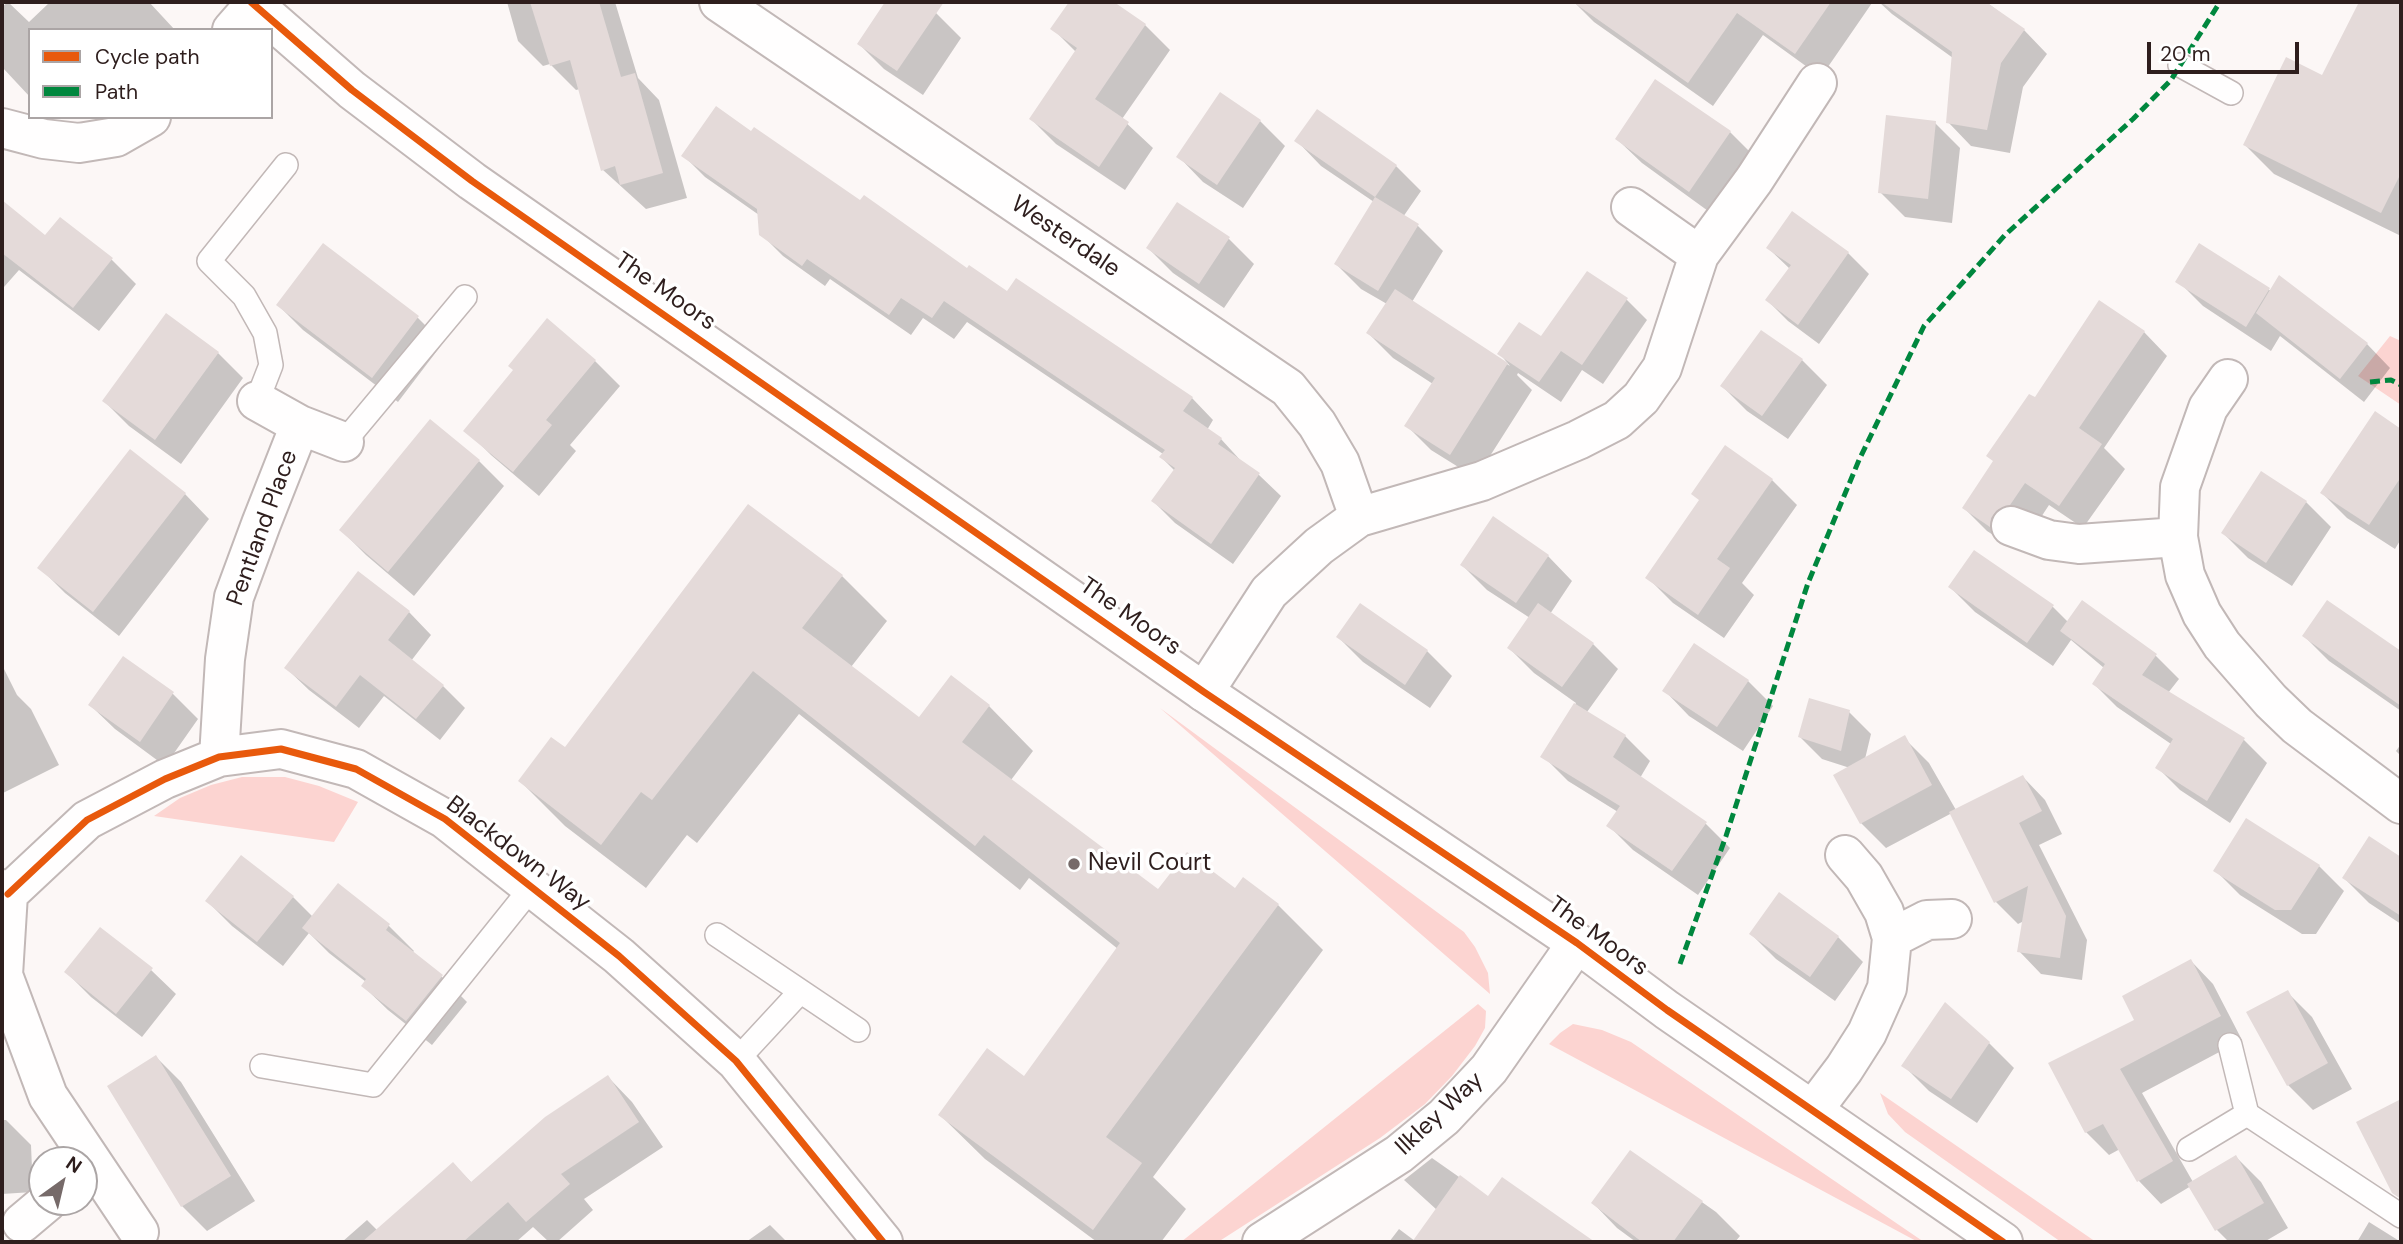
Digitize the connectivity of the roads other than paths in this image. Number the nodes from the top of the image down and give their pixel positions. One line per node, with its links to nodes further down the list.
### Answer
1 (719, 2): 18 (street, Westerdale)
2 (246, 12): 3 (street, The Moors)
3 (268, 28)
4 (273, 32): 21 (street, The Moors)
5 (2180, 65): 7 (lane)
6 (1817, 83): 12 (street)
7 (2231, 93)
8 (148, 119): 9 (street)
9 (2, 128)
10 (286, 165): 15 (lane)
11 (1631, 207): 12 (street)
12 (1699, 255): 18 (street)
13 (465, 297): 17 (lane)
14 (2228, 379): 20 (street)
15 (257, 401): 16 (street, Pentland Place)
16 (300, 425): 17 (street, Pentland Place); 22 (street, Pentland Place)
17 (344, 442)
18 (1359, 517): 21 (street)
19 (2011, 526): 20 (street)
20 (2178, 537): 23 (street)
21 (1204, 692): 30 (street, The Moors)
22 (219, 757): 25 (street, Blackdown Way); 26 (street, Blackdown Way)
23 (2401, 804)
24 (1845, 855): 29 (street)
25 (532, 887): 34 (street, Blackdown Way); 35 (lane)
26 (5, 891): 38 (street, Blackdown Way)
27 (1952, 919): 29 (street)
28 (717, 935): 31 (lane)
29 (1892, 938): 36 (street)
30 (1577, 943): 36 (street, The Moors); 44 (street, Ilkley Way)
31 (799, 993): 32 (lane); 34 (lane)
32 (858, 1030)
33 (2230, 1045): 37 (lane)
34 (736, 1061): 43 (street, Blackdown Way)
35 (262, 1066)
36 (1813, 1110): 45 (street, The Moors)
37 (2247, 1114): 39 (lane); 41 (lane)
38 (76, 1146)
39 (2189, 1149)
40 (98, 1181): 42 (street, Blackdown Way)
41 (2401, 1216)
42 (139, 1232)
43 (883, 1242)
44 (1262, 1242)
45 (2003, 1242)

